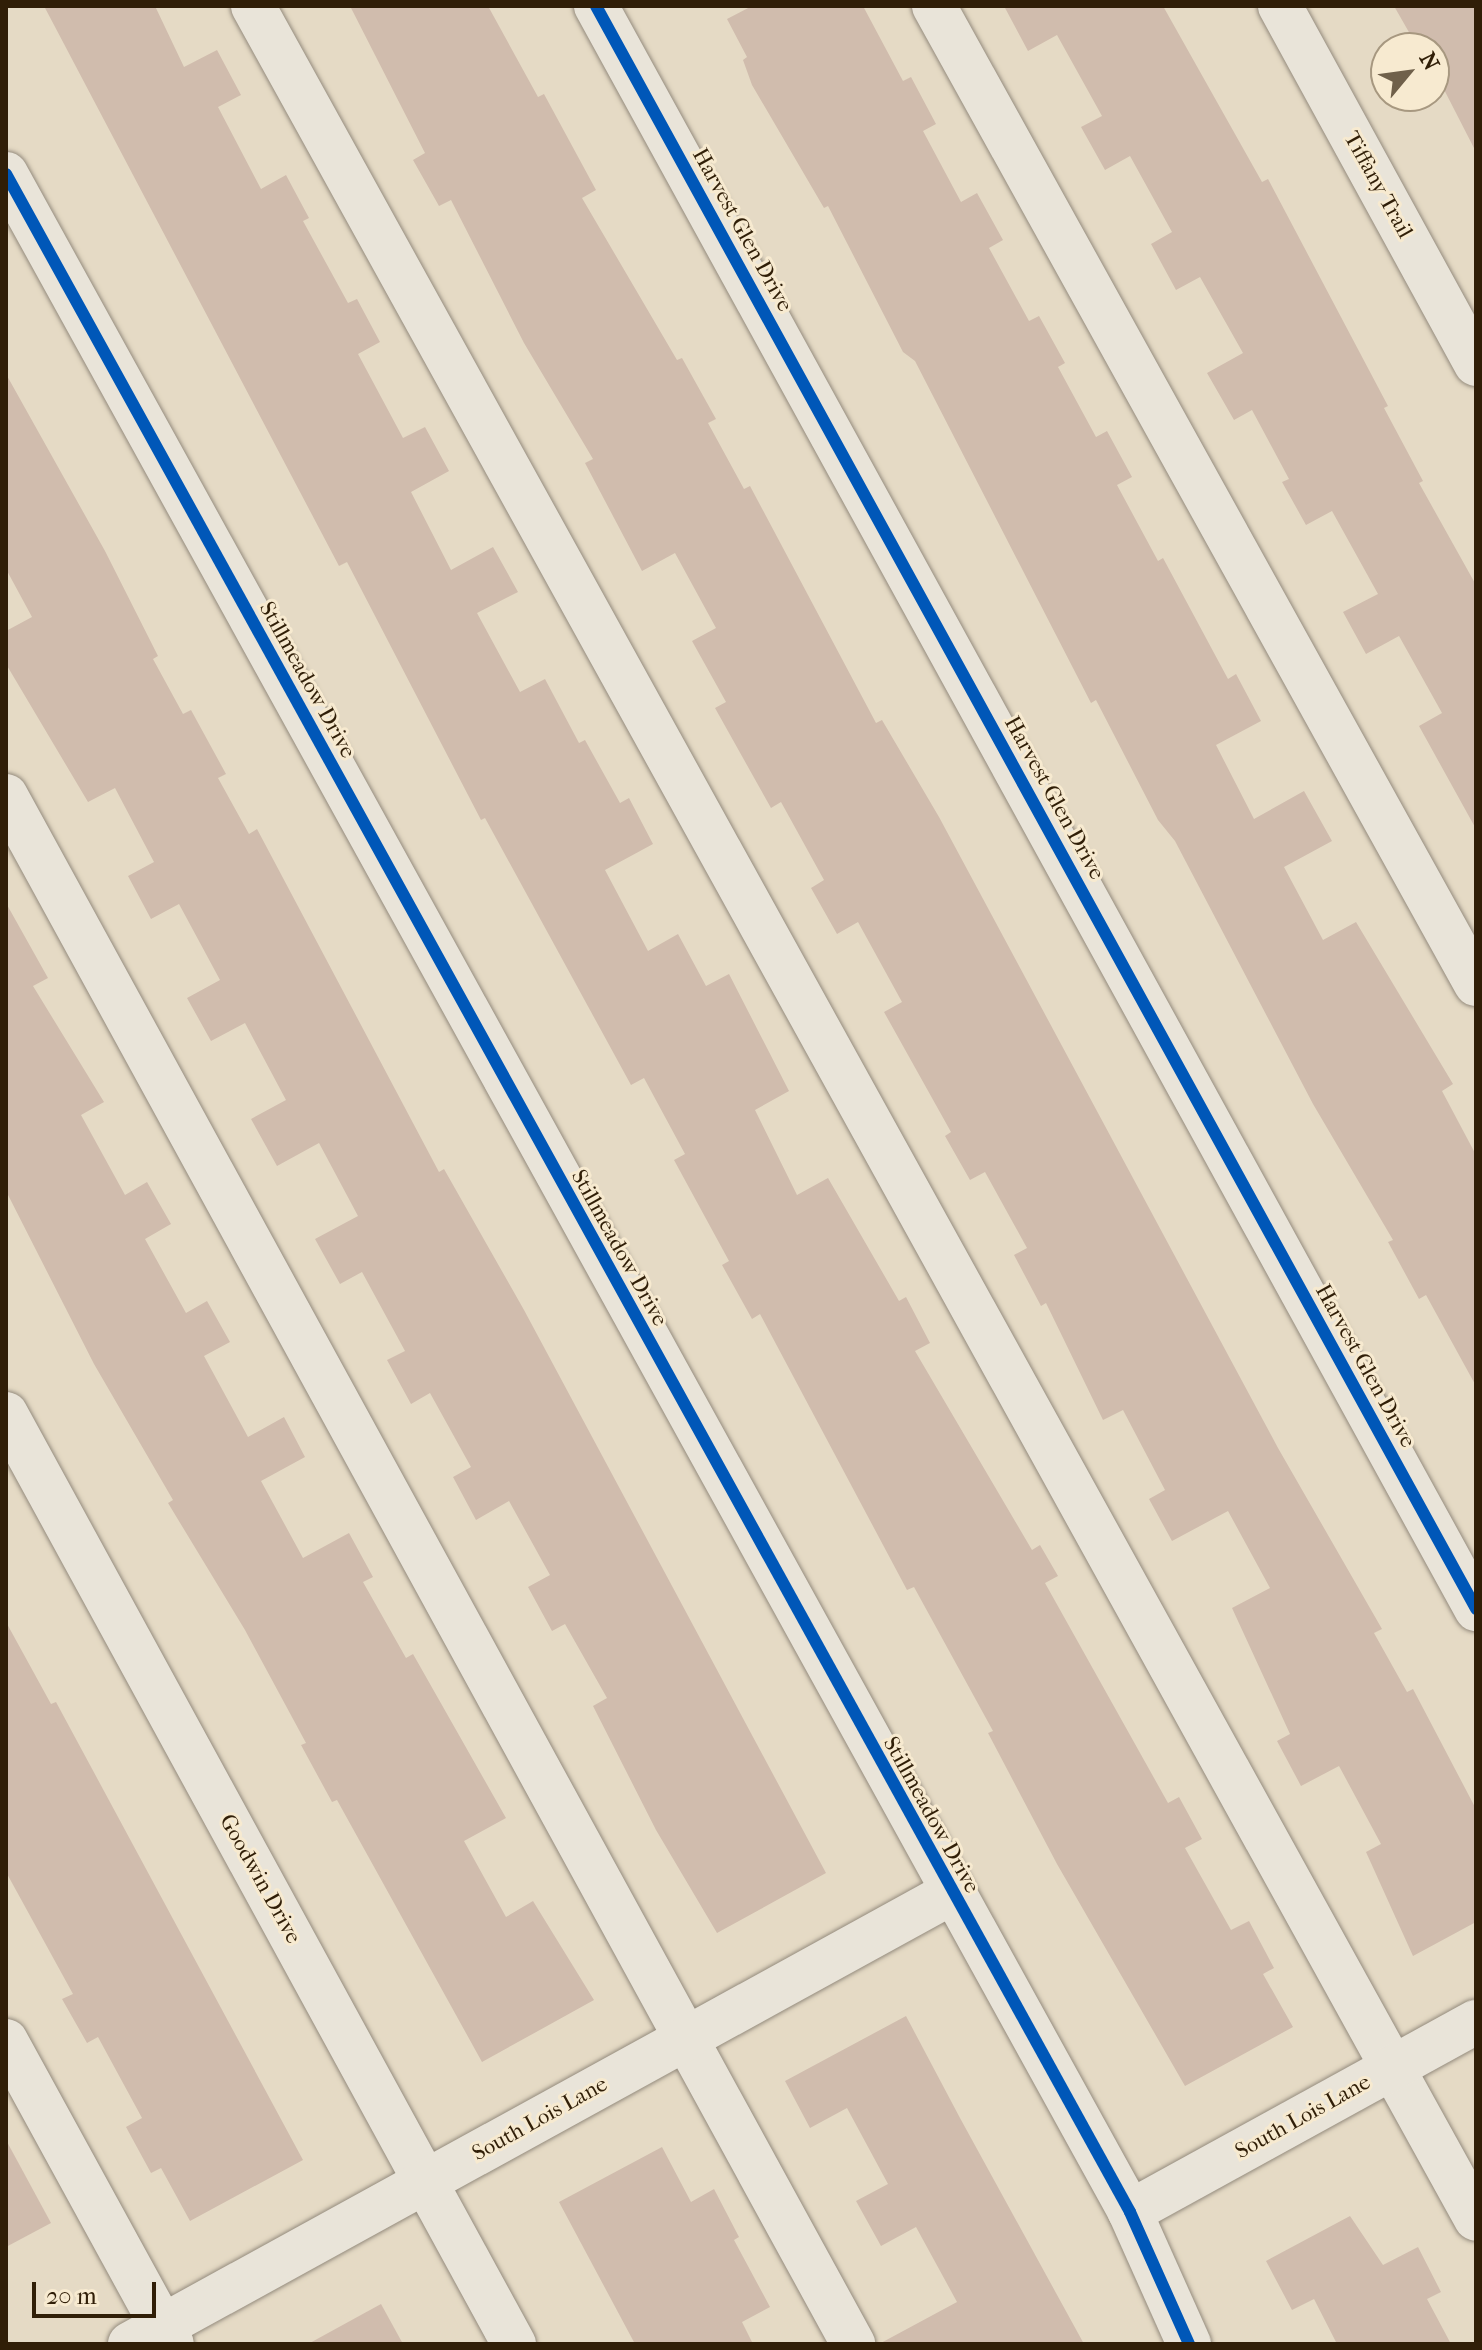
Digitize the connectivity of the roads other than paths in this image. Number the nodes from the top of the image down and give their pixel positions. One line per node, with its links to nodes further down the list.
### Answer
1 (253, 6): 15 (street)
2 (596, 6): 10 (street, Harvest Glen Drive)
3 (934, 6): 8 (street)
4 (1280, 6): 6 (street, Tiffany Trail)
5 (6, 174): 11 (street, Stillmeadow Drive)
6 (1476, 364)
7 (6, 796): 13 (street)
8 (1476, 984)
9 (6, 1414): 16 (street, Goodwin Drive)
10 (1476, 1609)
11 (951, 1893): 13 (street, South Lois Lane); 17 (street, Stillmeadow Drive)
12 (1476, 2022): 15 (street, South Lois Lane)
13 (687, 2037): 16 (street, South Lois Lane); 21 (street)
14 (6, 2041): 19 (street)
15 (1392, 2069): 17 (street, South Lois Lane); 18 (street)
16 (426, 2182): 19 (street, South Lois Lane); 20 (street, Goodwin Drive)
17 (1130, 2212): 22 (street, Stillmeadow Drive)
18 (1476, 2219)
19 (155, 2338)
20 (514, 2344)
21 (853, 2344)
22 (1189, 2344)

